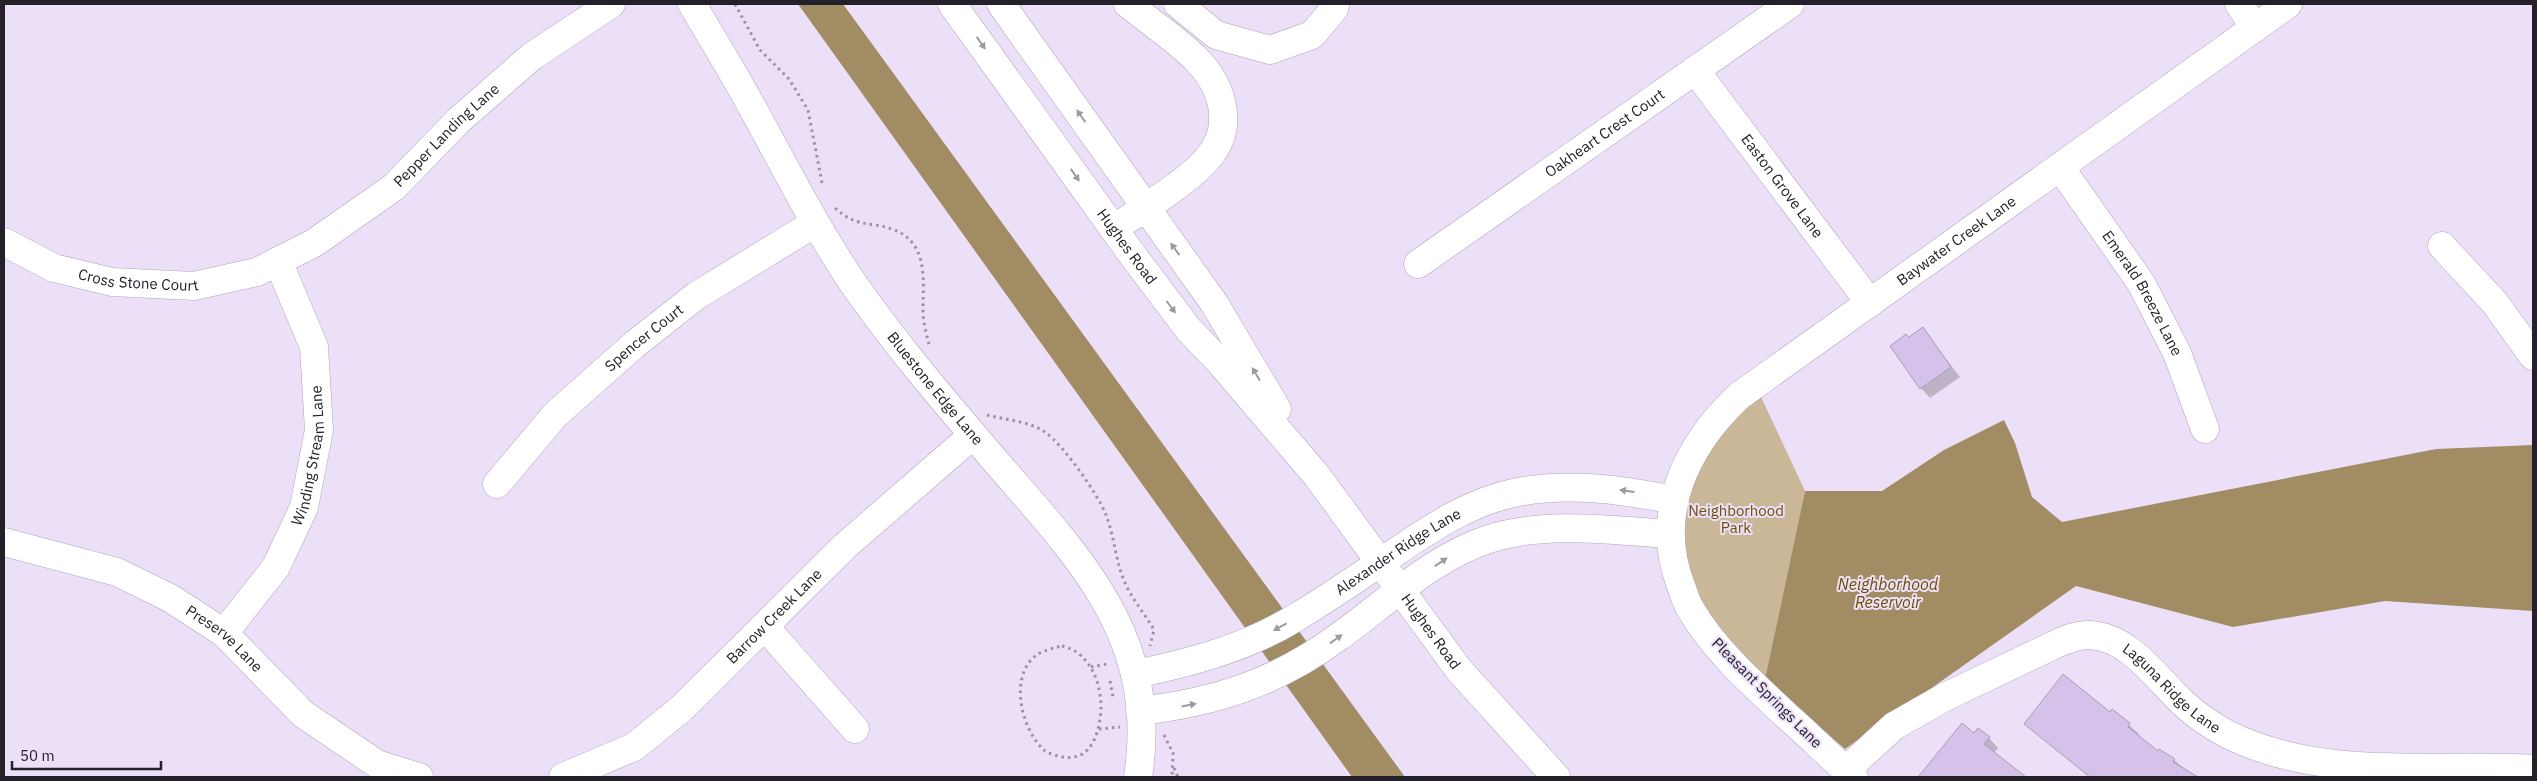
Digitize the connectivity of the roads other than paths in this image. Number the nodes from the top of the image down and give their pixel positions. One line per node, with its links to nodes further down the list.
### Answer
1 (611, 4): 19 (street, Pepper Landing Lane)
2 (692, 4): 15 (street, Bluestone Edge Lane)
3 (952, 4): 16 (street, Hughes Road, one-way to 16)
4 (1000, 4): 14 (street, Hughes Road, one-way to 4)
5 (1128, 4): 14 (street)
6 (1178, 4): 7 (street)
7 (1335, 4)
8 (1790, 4): 12 (street, Oakheart Crest Court)
9 (2239, 4): 11 (street)
10 (2288, 4): 11 (street, Baywater Creek Lane)
11 (2255, 28): 13 (street, Baywater Creek Lane)
12 (1695, 70): 20 (street, Oakheart Crest Court); 21 (street, Easton Grove Lane)
13 (2060, 167): 21 (street, Baywater Creek Lane); 24 (street, Emerald Breeze Lane)
14 (1146, 207): 16 (street); 25 (street, Hughes Road, one-way to 14)
15 (824, 214): 23 (street, Bluestone Edge Lane); 26 (street, Spencer Court)
16 (1113, 229): 25 (street, Hughes Road, one-way to 25)
17 (4, 242): 19 (street, Cross Stone Court)
18 (2442, 246): 22 (street)
19 (278, 261): 32 (street, Winding Stream Lane)
20 (1418, 264)
21 (1870, 303): 27 (street, Baywater Creek Lane)
22 (2533, 356)
23 (977, 423): 31 (street, Barrow Creek Lane); 33 (street, Bluestone Edge Lane)
24 (2205, 429)
25 (1317, 476): 29 (street, Hughes Road)
26 (497, 484)
27 (1672, 517): 29 (street, Alexander Ridge Lane, one-way to 29); 30 (street, Alexander Ridge Lane, one-way to 27); 37 (street, Pleasant Springs Lane)
28 (4, 542): 32 (street, Preserve Lane)
29 (1380, 563): 30 (street, Hughes Road); 33 (street, Alexander Ridge Lane, one-way to 33)
30 (1402, 590): 34 (street, Alexander Ridge Lane, one-way to 30); 41 (street, Hughes Road)
31 (765, 627): 35 (street); 39 (street, Barrow Creek Lane)
32 (224, 633): 38 (street, Preserve Lane)
33 (1125, 668): 34 (street, Bluestone Edge Lane)
34 (1128, 716): 40 (street, Bluestone Edge Lane)
35 (856, 729)
36 (2533, 769): 37 (street, Laguna Ridge Lane)
37 (1850, 774)
38 (419, 777)
39 (563, 777)
40 (1138, 777)
41 (1556, 777)

